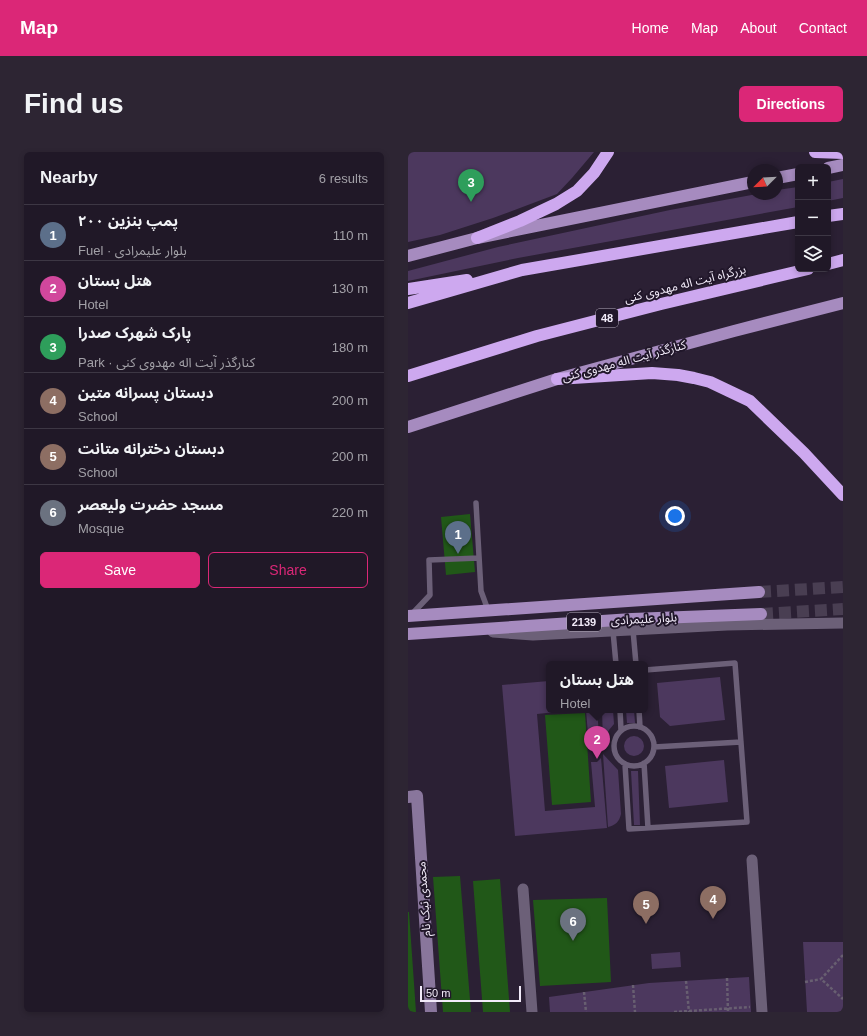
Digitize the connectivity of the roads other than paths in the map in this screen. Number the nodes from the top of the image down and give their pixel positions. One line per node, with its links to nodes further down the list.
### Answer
1 (608, 152): 12 (highway)
2 (815, 152): 3 (highway)
3 (843, 153)
4 (843, 165): 5 (main road)
5 (831, 167)
6 (795, 175): 7 (main road)
7 (783, 177)
8 (747, 183): 12 (main road)
9 (843, 214): 10 (highway)
10 (831, 216)
11 (795, 223): 16 (highway)
12 (477, 238): 13 (main road)
13 (408, 256)
14 (843, 260): 15 (highway)
15 (831, 263)
16 (522, 270): 18 (highway); 20 (highway)
17 (795, 272): 21 (highway, بزرگراه آیت اله مهدوی کنی / 48)
18 (408, 290)
19 (843, 303): 22 (main road, کنارگذر آیت اله مهدوی کنی)
20 (408, 304)
21 (408, 376)
22 (557, 379): 23 (main road, کنارگذر آیت اله مهدوی کنی); 24 (highway)
23 (408, 426)
24 (843, 495)
25 (476, 503): 26 (lane)
26 (479, 558): 28 (lane); 30 (lane)
27 (759, 592): 28 (main road, بلوار علیمرادی / 2139)
28 (488, 610): 30 (main road, بلوار علیمرادی / 2139)
29 (761, 614): 32 (main road, بلوار علیمرادی / 2139)
30 (409, 616)
31 (843, 623): 33 (street)
32 (475, 629): 34 (street); 35 (main road, بلوار علیمرادی / 2139)
33 (633, 630): 34 (street); 37 (lane)
34 (612, 631): 36 (lane)
35 (408, 634)
36 (616, 661)
37 (636, 661)
38 (648, 670): 43 (lane)
39 (620, 713): 42 (lane)
40 (639, 713): 41 (lane)
41 (640, 727): 42 (lane); 44 (lane)
42 (621, 730): 46 (lane)
43 (741, 742): 44 (lane); 48 (lane)
44 (654, 747): 45 (lane)
45 (644, 763): 46 (lane); 48 (lane)
46 (625, 764): 48 (lane)
47 (408, 797): 52 (street, محمدی نیک نام)
48 (648, 828)
49 (752, 860): 51 (street)
50 (523, 890): 53 (street)
51 (762, 1010)
52 (431, 1012)
53 (532, 1012)

